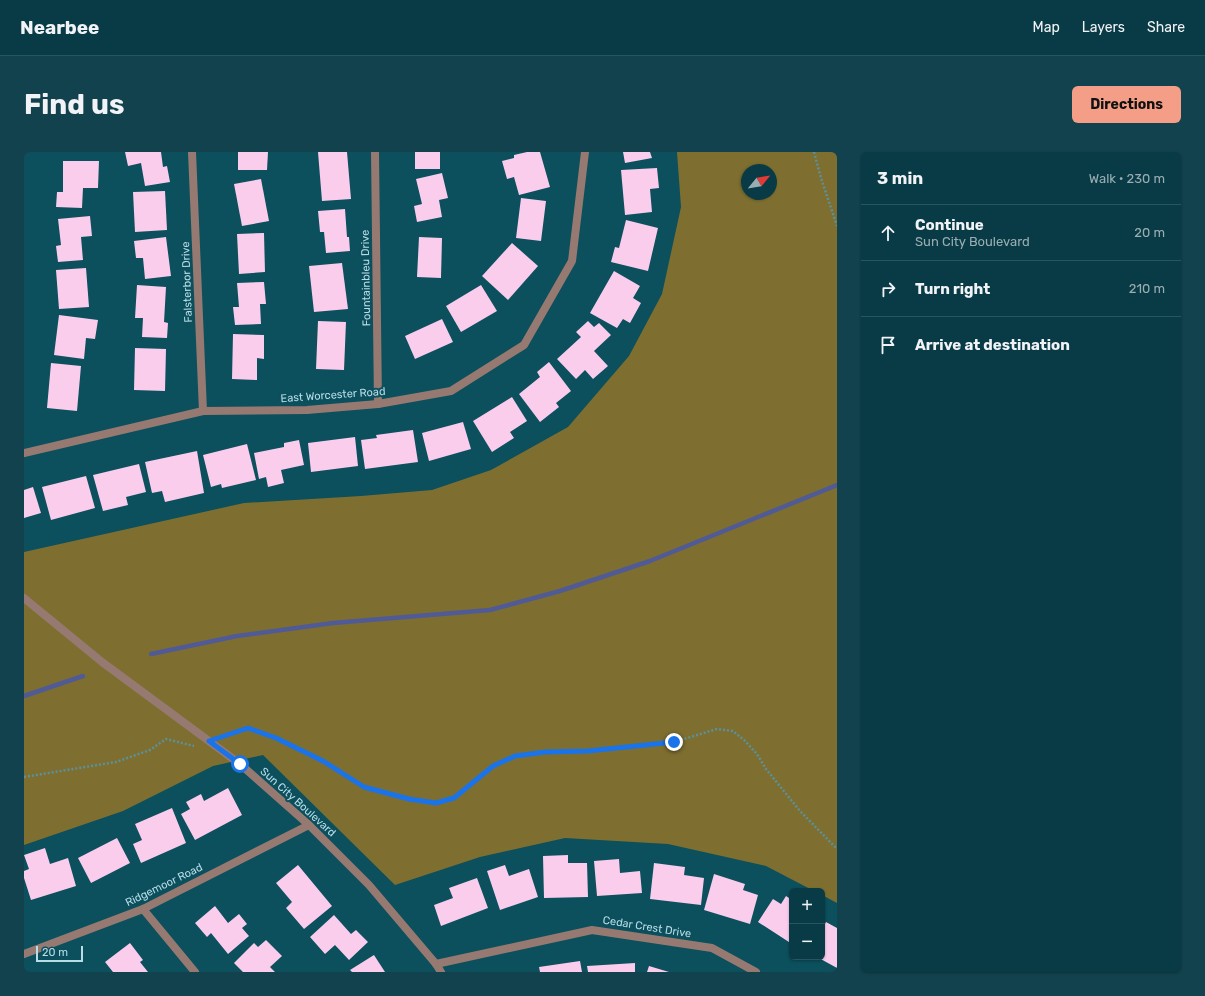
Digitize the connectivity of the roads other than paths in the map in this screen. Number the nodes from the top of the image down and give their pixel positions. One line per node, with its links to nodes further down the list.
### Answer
1 (192, 152): 5 (street, Falsterbor Drive)
2 (375, 152): 4 (street, Fountainbleu Drive)
3 (585, 152): 4 (street, East Worcester Road)
4 (378, 404): 5 (street, East Worcester Road)
5 (203, 411): 6 (street, East Worcester Road)
6 (24, 453)
7 (24, 598): 8 (street, Sun City Boulevard)
8 (309, 825): 9 (street, Ridgemoor Road); 11 (street, Sun City Boulevard)
9 (143, 908): 10 (street, Ridgemoor Road); 12 (street)
10 (24, 954)
11 (436, 964): 13 (street, Sun City Boulevard); 14 (street, Cedar Crest Drive)
12 (195, 972)
13 (441, 972)
14 (756, 972)

